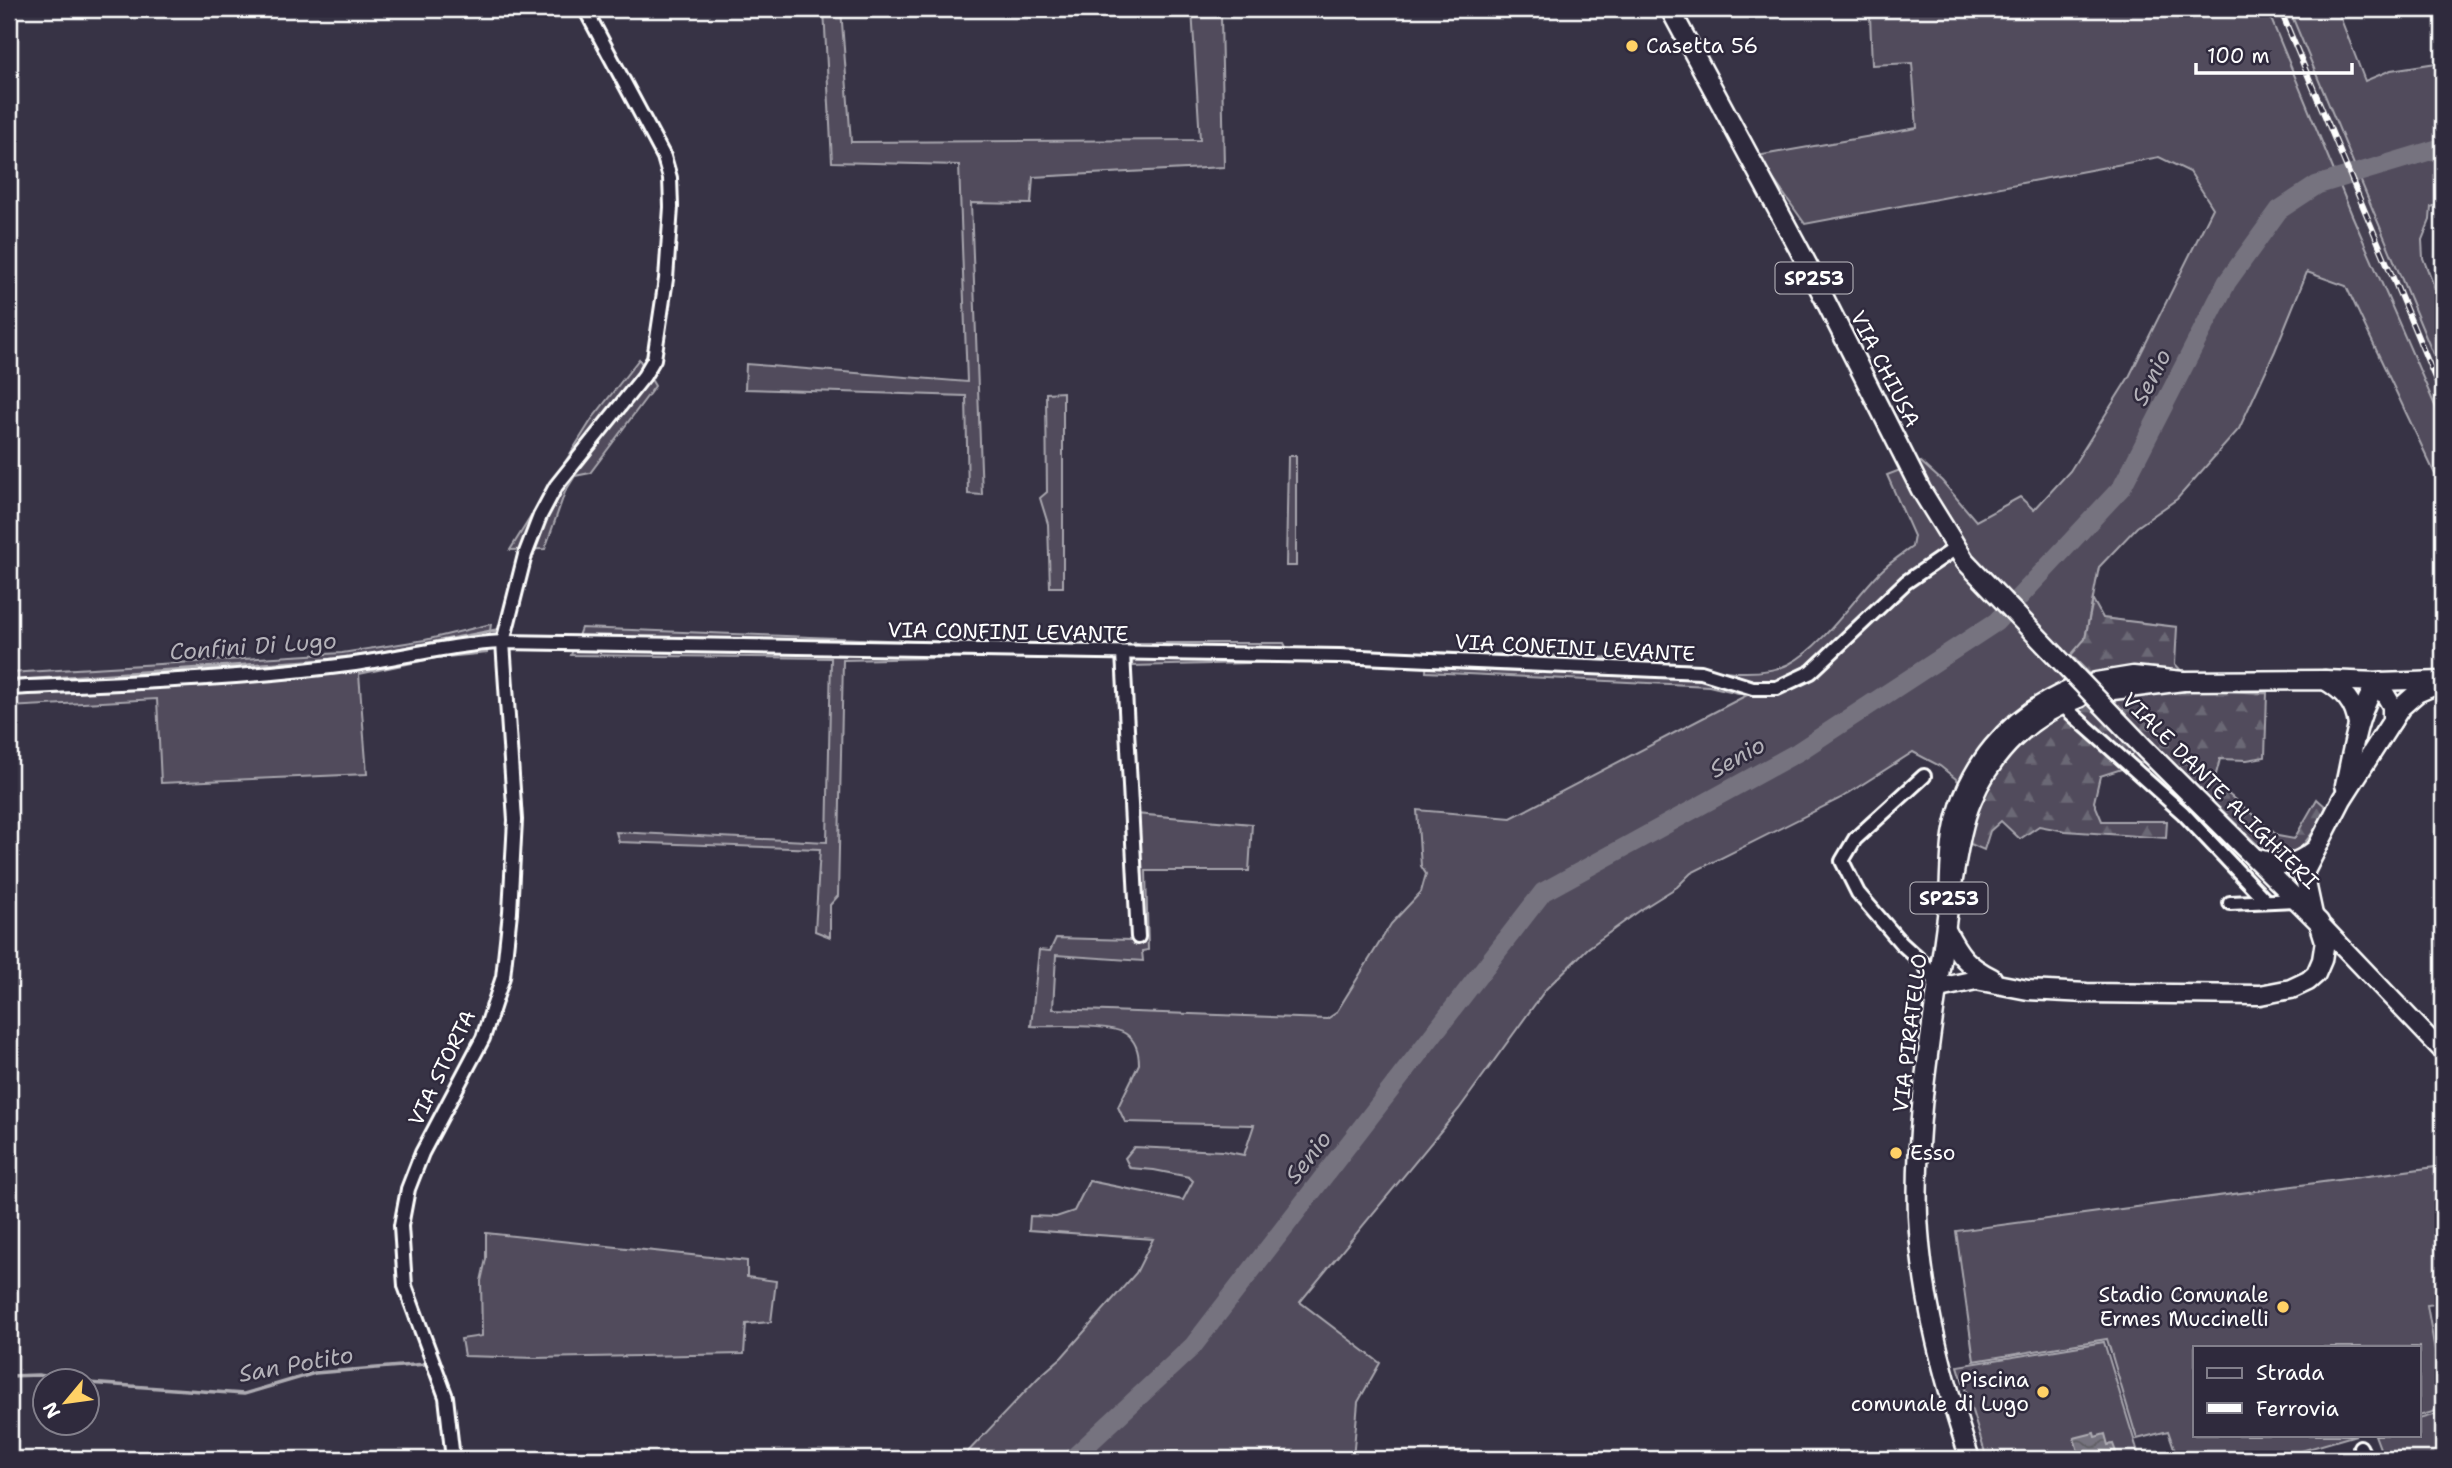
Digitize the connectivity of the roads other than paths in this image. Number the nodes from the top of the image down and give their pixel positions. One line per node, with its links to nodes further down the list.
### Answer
1 (585, 9): 4 (street, VIA STORTA)
2 (1670, 9): 3 (main road, VIA CHIUSA / SP253)
3 (1961, 555): 5 (street, VIA CONFINI LEVANTE); 17 (main road, VIALE DANTE ALIGHIERI / SP253, bridge)
4 (503, 642): 5 (street, VIA CONFINI LEVANTE); 10 (street, VIA CONFINI LEVANTE); 28 (street, VIA STORTA)
5 (1123, 653): 23 (street)
6 (2325, 680): 8 (main road); 9 (main road); 13 (main road)
7 (2443, 681): 8 (street); 12 (main road, SP253)
8 (2378, 682): 12 (main road); 13 (main road, SP253)
9 (2101, 687)
10 (9, 688)
11 (2070, 698): 19 (street); 22 (main road, VIA PIRATELLO / SP253)
12 (2392, 721): 15 (main road, SP253)
13 (2358, 726): 15 (main road, SP253)
14 (1924, 776): 25 (street)
15 (2342, 799): 16 (main road, SP253)
16 (2315, 850): 17 (main road); 21 (main road, SP253)
17 (2254, 857): 18 (main road, VIALE DANTE ALIGHIERI / SP253)
18 (2297, 900): 19 (street); 21 (main road, VIALE DANTE ALIGHIERI / SP253)
19 (2266, 901): 20 (street)
20 (2230, 903)
21 (2316, 920): 24 (main road, SP253); 26 (street, VIALE DANTE ALIGHIERI)
22 (1946, 930): 24 (main road, SP253); 25 (main road, VIA PIRATELLO / SP253)
23 (1138, 937)
24 (2005, 985): 25 (main road, SP253)
25 (1939, 988): 29 (main road, VIA PIRATELLO)
26 (2443, 1052)
27 (2360, 1447): 30 (street)
28 (453, 1459)
29 (1970, 1459)
30 (2366, 1459)

